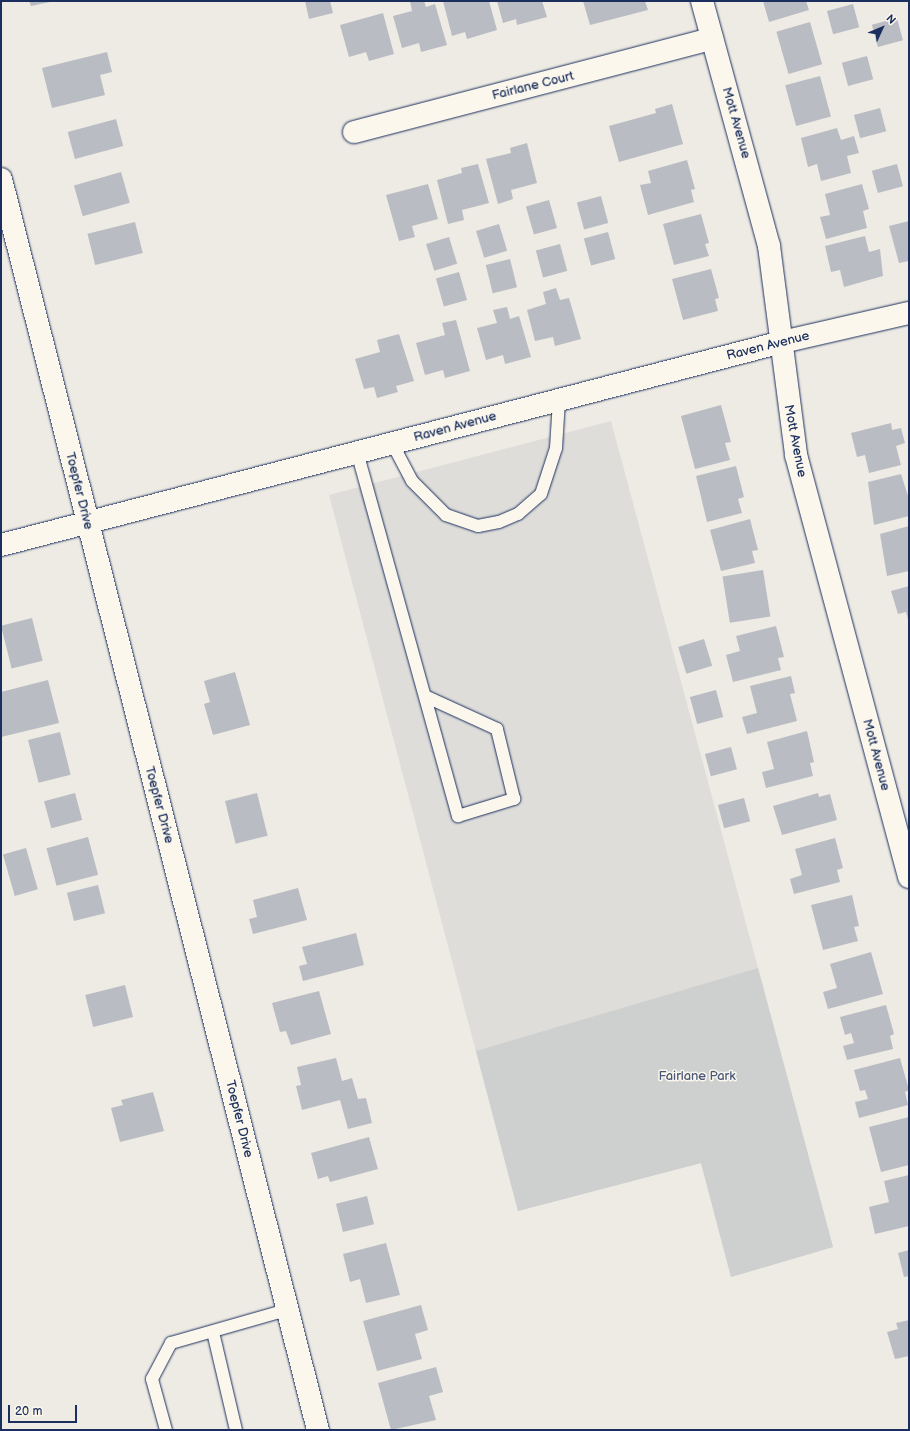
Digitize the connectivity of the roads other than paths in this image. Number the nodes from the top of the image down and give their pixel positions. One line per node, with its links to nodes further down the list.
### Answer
1 (702, 1): 2 (street, Mott Avenue)
2 (712, 39): 3 (street, Fairlane Court); 6 (street, Mott Avenue)
3 (354, 132)
4 (1, 179): 10 (street, Toepfer Drive)
5 (909, 313): 6 (street, Raven Avenue)
6 (782, 342): 7 (street, Raven Avenue); 13 (street, Mott Avenue)
7 (559, 400): 8 (street, Raven Avenue); 8 (lane)
8 (392, 443): 9 (street, Raven Avenue)
9 (357, 452): 10 (street, Raven Avenue); 12 (lane)
10 (87, 523): 11 (street, Raven Avenue); 14 (street, Toepfer Drive)
11 (1, 545)
12 (427, 697): 12 (lane)
13 (909, 877)
14 (287, 1310): 15 (lane); 18 (street, Toepfer Drive)
15 (213, 1332): 16 (lane); 17 (lane)
16 (166, 1430)
17 (236, 1430)
18 (318, 1430)

